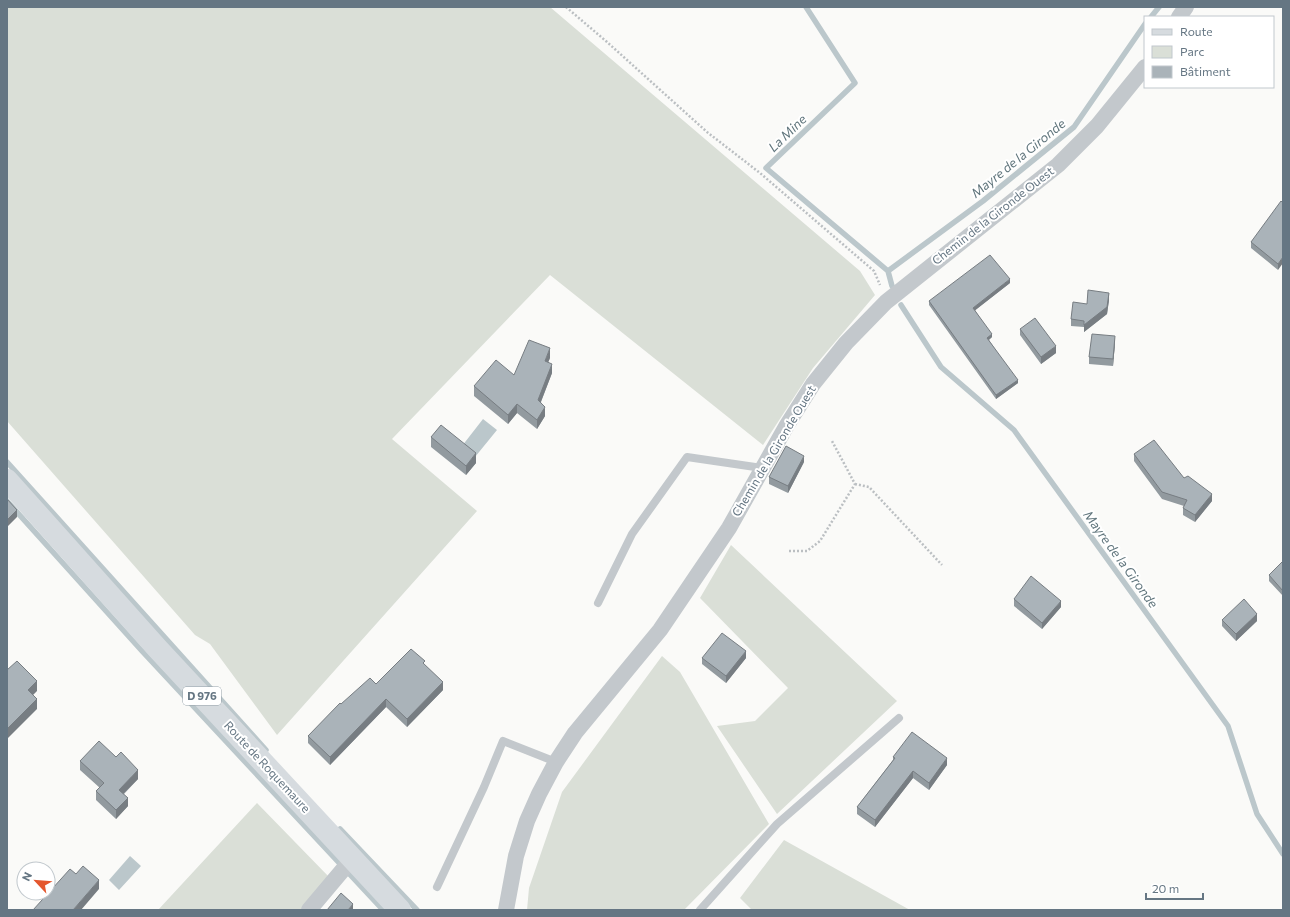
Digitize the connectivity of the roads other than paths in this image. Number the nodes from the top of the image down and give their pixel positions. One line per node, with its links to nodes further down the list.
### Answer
1 (1186, 7): 2 (street)
2 (1180, 16)
3 (1144, 68): 4 (street, Chemin de la Gironde Ouest)
4 (762, 468): 6 (lane); 8 (street, Chemin de la Gironde Ouest)
5 (8, 483): 9 (main road, Route de Roquemaure / D 976)
6 (598, 603)
7 (899, 718): 14 (lane)
8 (556, 762): 10 (lane); 13 (street, Chemin de la Gironde Ouest)
9 (352, 859): 11 (street); 12 (main road, Route de Roquemaure / D 976)
10 (438, 887)
11 (309, 910)
12 (400, 910)
13 (506, 910)
14 (700, 910)

